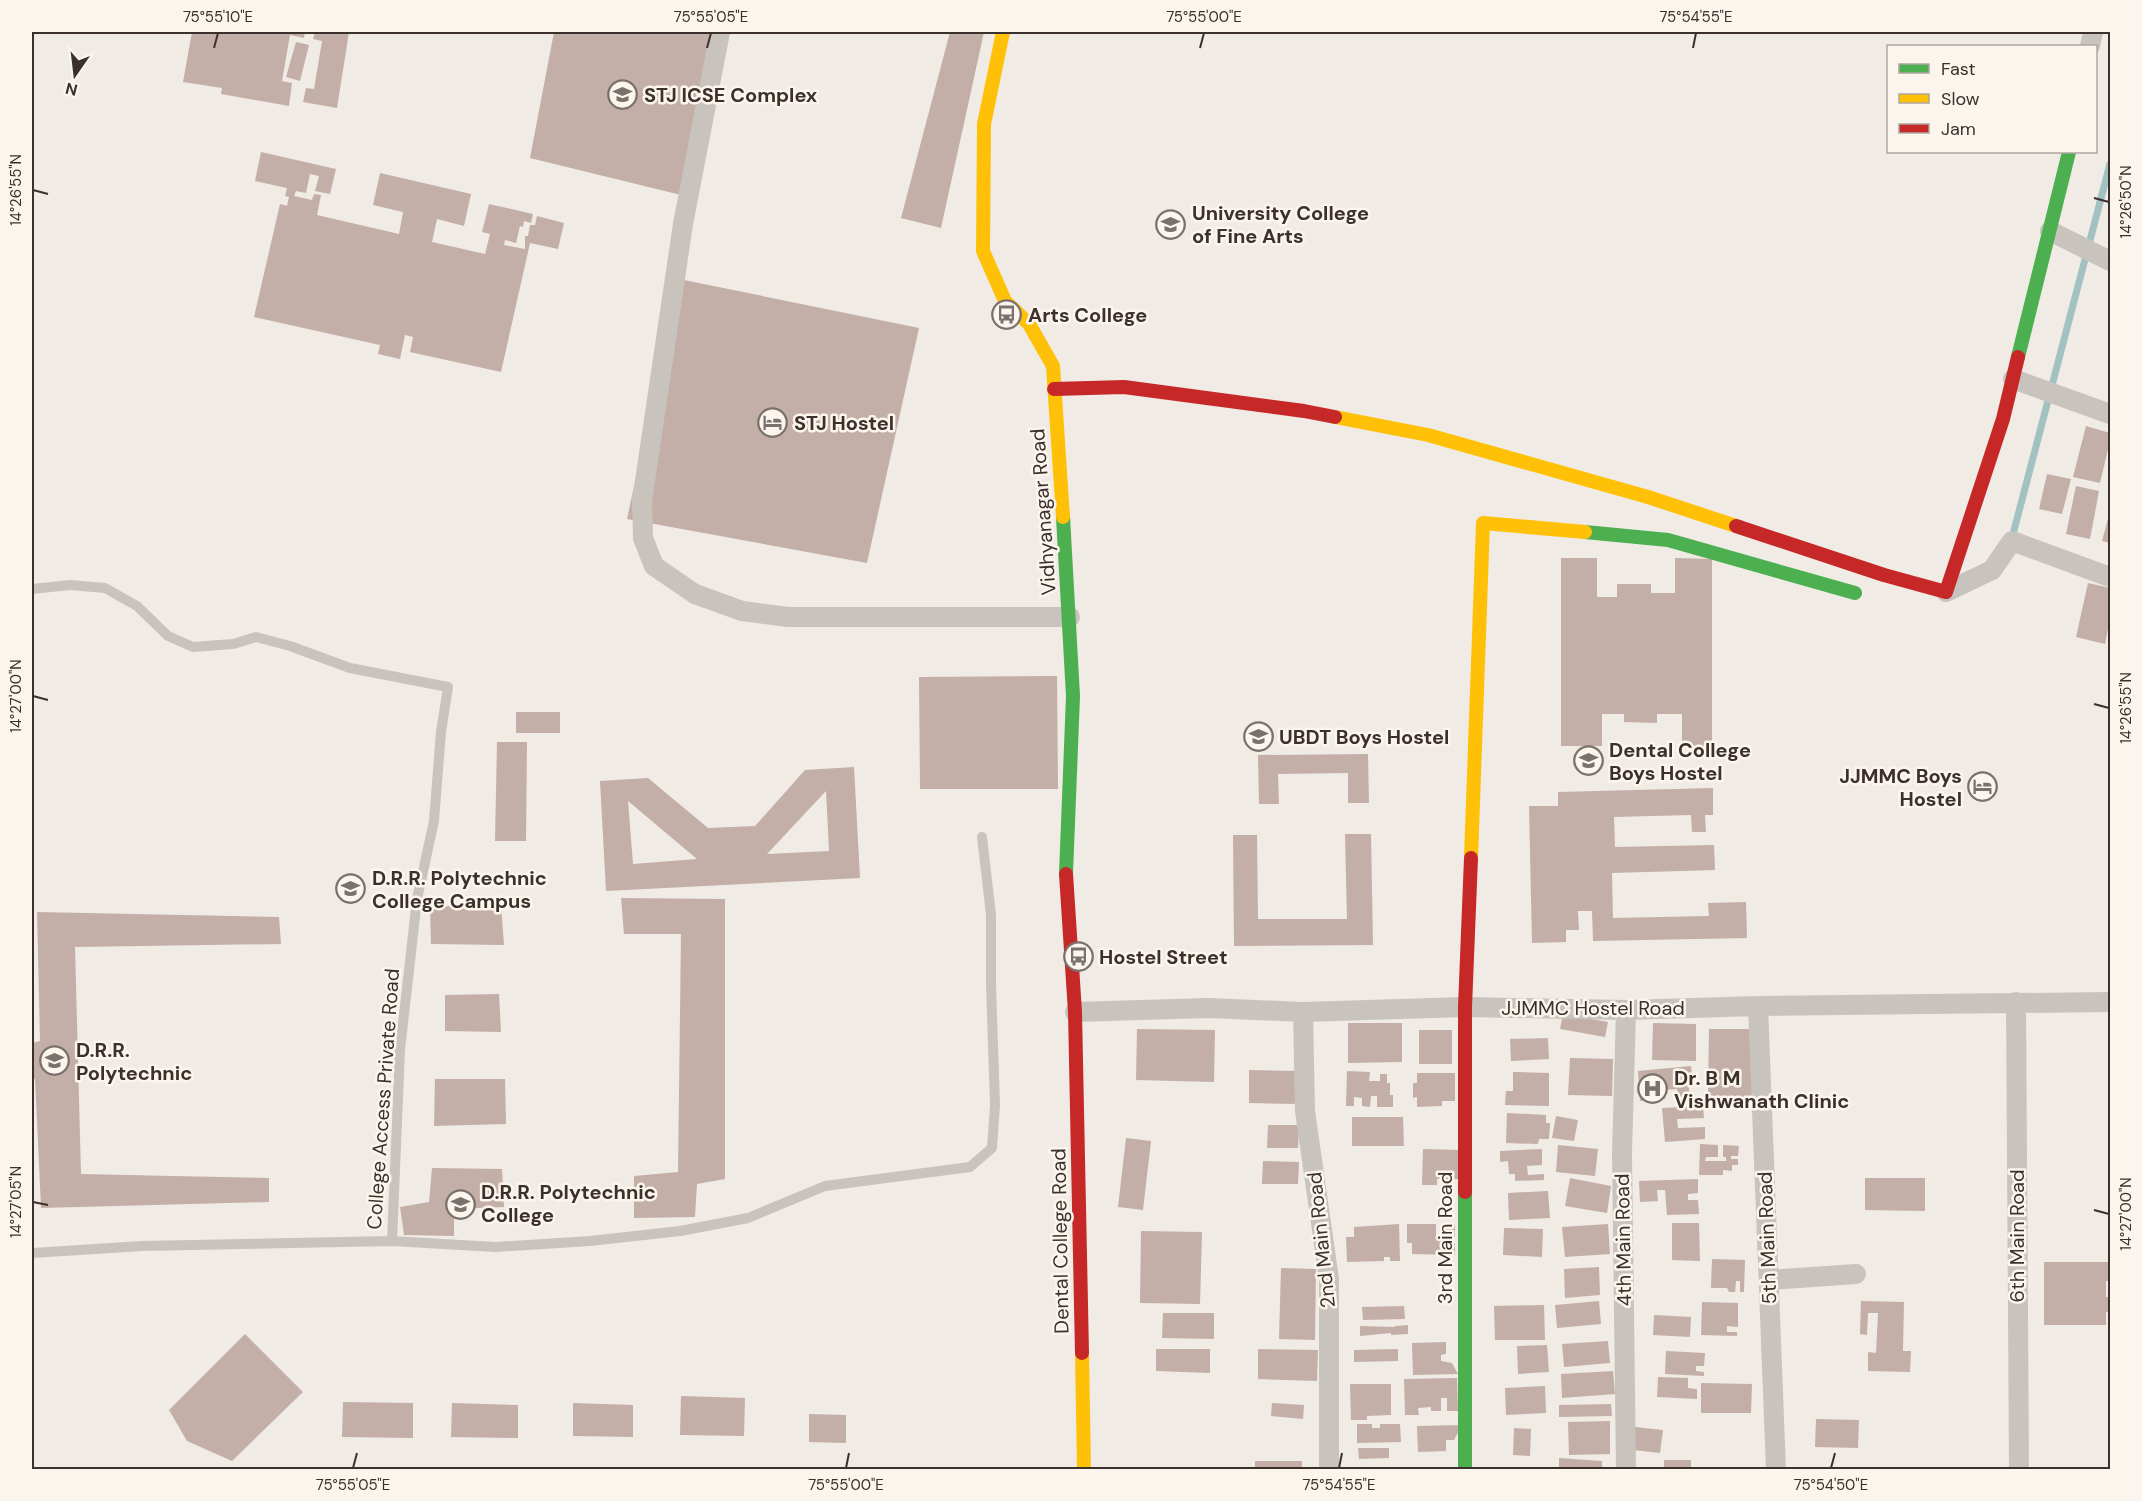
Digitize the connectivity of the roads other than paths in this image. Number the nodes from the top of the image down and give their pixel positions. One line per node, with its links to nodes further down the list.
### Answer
1 (720, 32): 13 (street)
2 (1003, 32): 7 (street, Vidhyanagar Road)
3 (2069, 153): 4 (street)
4 (2050, 231): 5 (street); 6 (street)
5 (2110, 261)
6 (2013, 379): 8 (street); 11 (street)
7 (1054, 389): 11 (street); 13 (street, Vidhyanagar Road)
8 (2110, 414)
9 (2110, 577): 11 (street)
10 (32, 589): 22 (lane, College Access Private Road)
11 (1946, 592)
12 (1855, 593): 18 (street, 3rd Main Road)
13 (1070, 617): 20 (street, Vidhyanagar Road)
14 (982, 837): 22 (lane, College Access Private Road)
15 (2016, 1002): 16 (street, JJMMC Hostel Road); 17 (street, JJMMC Hostel Road); 31 (street, 6th Main Road)
16 (2110, 1002)
17 (1758, 1006): 19 (street, JJMMC Hostel Road); 25 (street, 5th Main Road)
18 (1465, 1007): 19 (street, JJMMC Hostel Road); 21 (street, JJMMC Hostel Road); 28 (street, 3rd Main Road)
19 (1626, 1010): 29 (street, 4th Main Road)
20 (1075, 1012): 21 (street, JJMMC Hostel Road); 26 (street, Dental College Road)
21 (1304, 1012): 27 (street, 2nd Main Road)
22 (392, 1241): 23 (lane, College Access Private Road)
23 (32, 1253)
24 (1856, 1274): 25 (street)
25 (1768, 1280): 30 (street, 5th Main Road)
26 (1084, 1470)
27 (1329, 1470)
28 (1465, 1470)
29 (1626, 1470)
30 (1776, 1470)
31 (2019, 1470)

